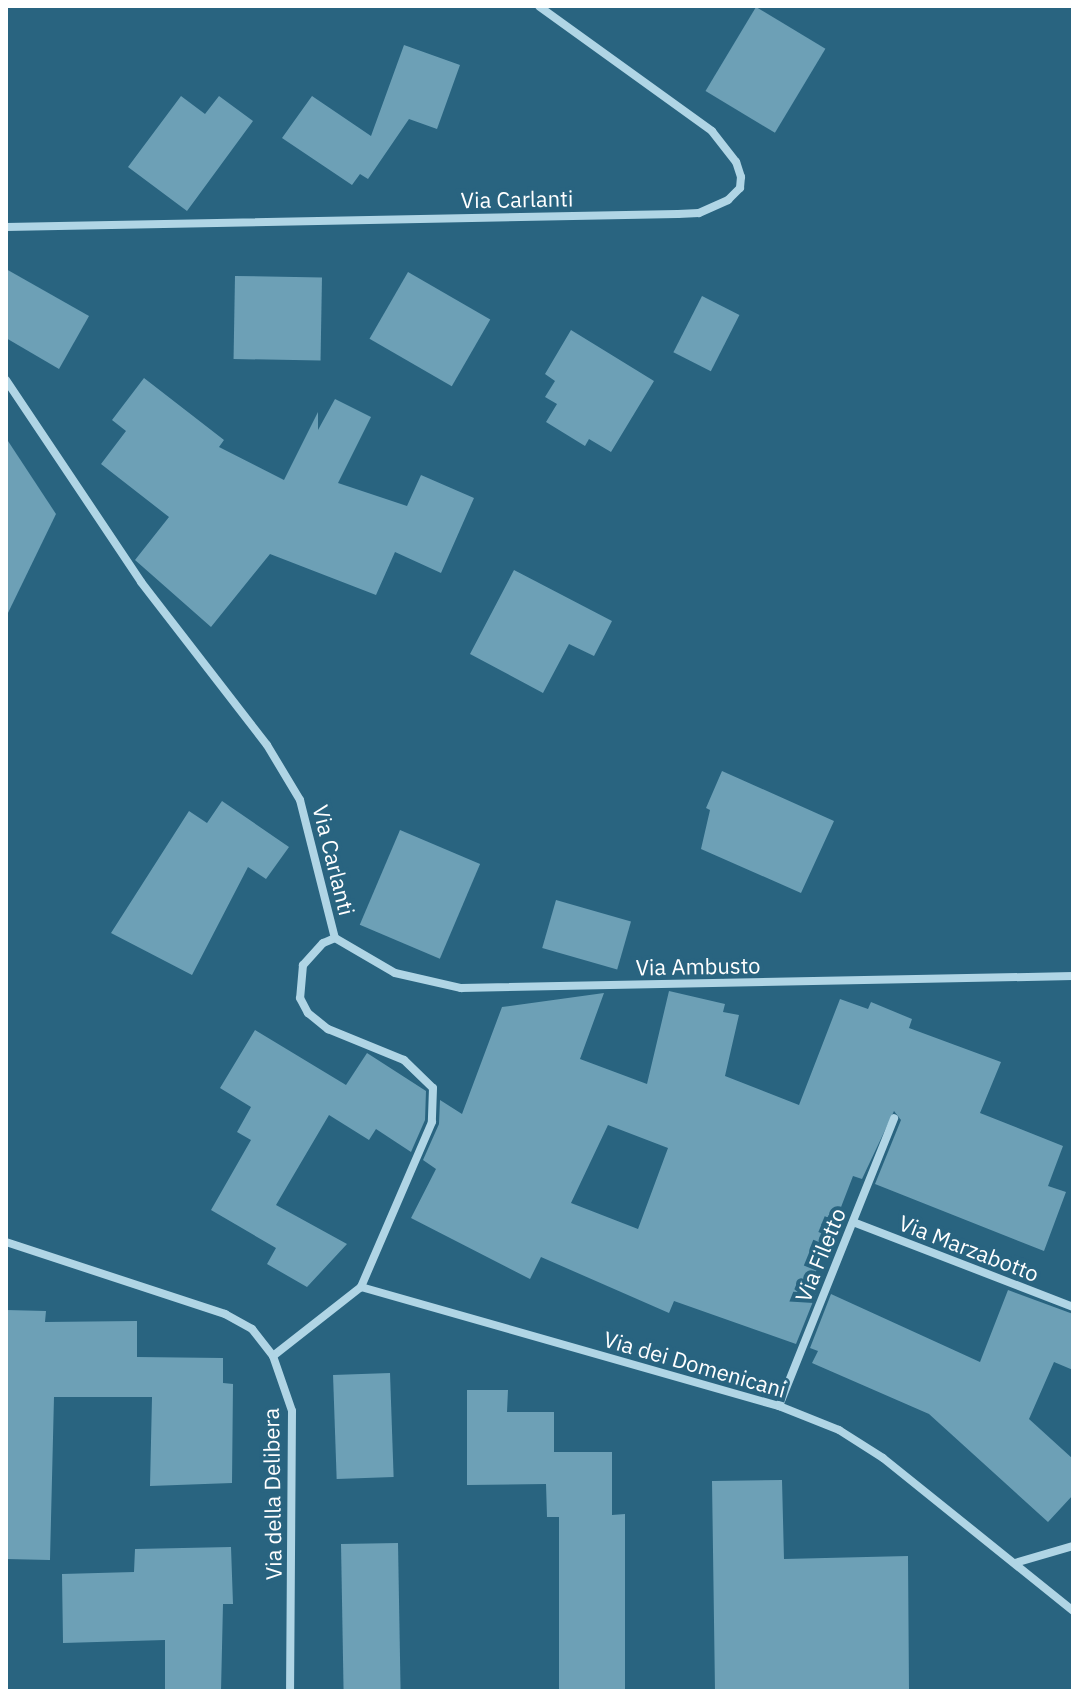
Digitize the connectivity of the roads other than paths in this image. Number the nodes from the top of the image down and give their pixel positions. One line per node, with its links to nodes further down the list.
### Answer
1 (539, 6): 2 (street, Via Carlanti)
2 (6, 227)
3 (6, 380): 4 (street, Via Carlanti)
4 (335, 938): 5 (street, Via Ambusto); 9 (street, Via Carlanti)
5 (1073, 976)
6 (894, 1118): 7 (street, Via Filetto)
7 (853, 1222): 10 (street, Via Marzabotto); 12 (street, Via Filetto)
8 (6, 1242): 11 (street, Via della Delibera)
9 (361, 1287): 11 (street); 12 (street, Via dei Domenicani)
10 (1073, 1307)
11 (273, 1356): 16 (street, Via della Delibera)
12 (779, 1406): 14 (street, Via dei Domenicani)
13 (1073, 1546): 14 (street)
14 (1015, 1563): 15 (street, Via dei Domenicani)
15 (1073, 1611)
16 (290, 1691)

